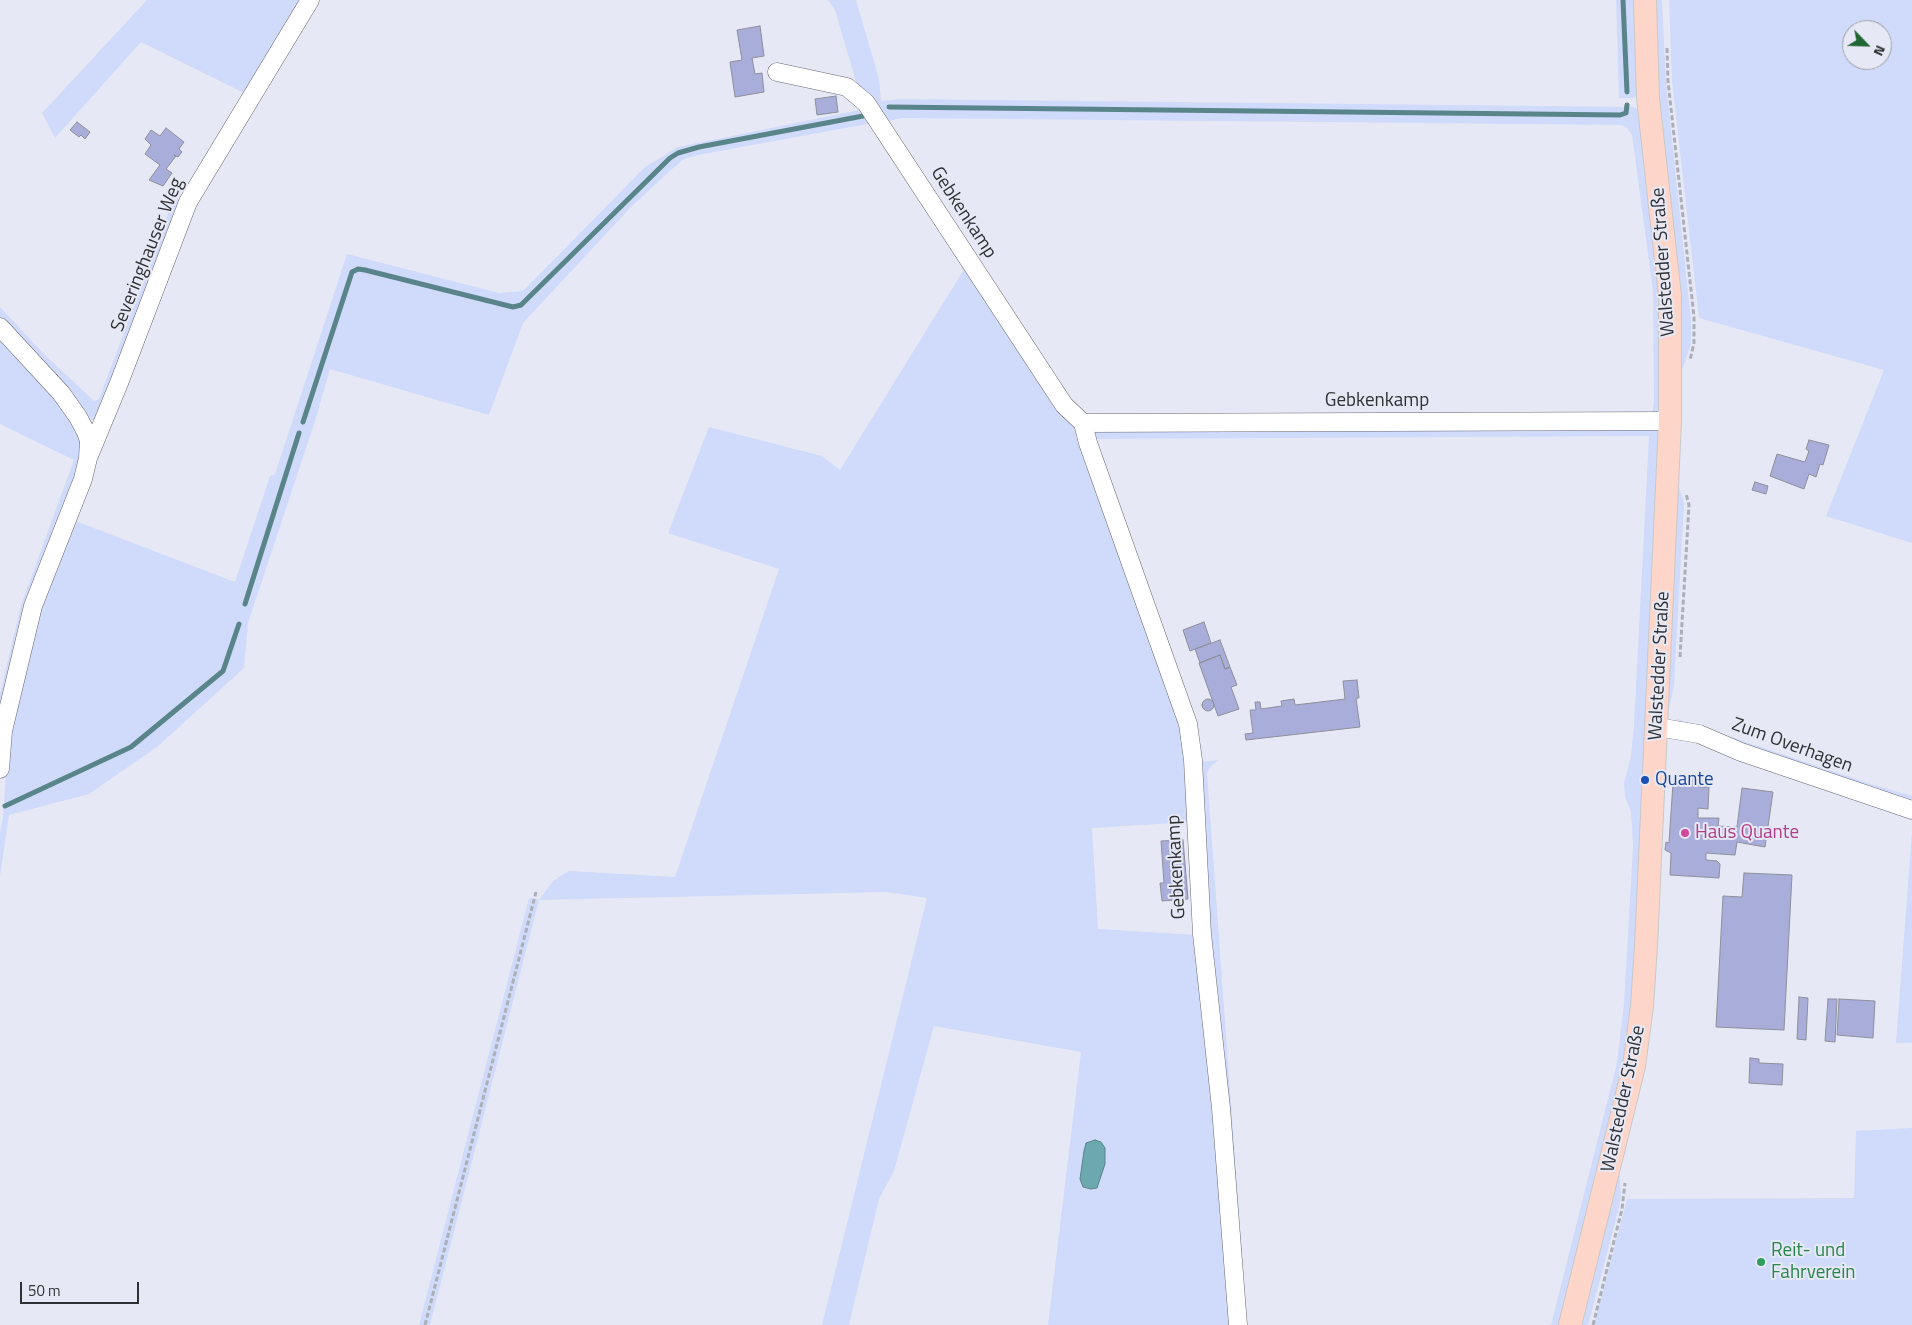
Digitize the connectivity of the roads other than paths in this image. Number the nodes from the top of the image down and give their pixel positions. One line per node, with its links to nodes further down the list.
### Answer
1 (310, 0): 7 (street, Severinghauser Weg)
2 (1645, 0): 5 (main road, Walstedder Straße)
3 (777, 72): 6 (street, Gebkenkamp)
4 (0, 327): 7 (street, Severinghauser Weg)
5 (1670, 421): 6 (street, Gebkenkamp); 8 (main road, Walstedder Straße)
6 (1083, 423): 11 (street, Gebkenkamp)
7 (88, 458): 9 (street, Severinghauser Weg)
8 (1657, 727): 10 (street, Zum Overhagen); 12 (main road, Walstedder Straße)
9 (0, 769)
10 (1912, 810)
11 (1238, 1325)
12 (1570, 1325)

